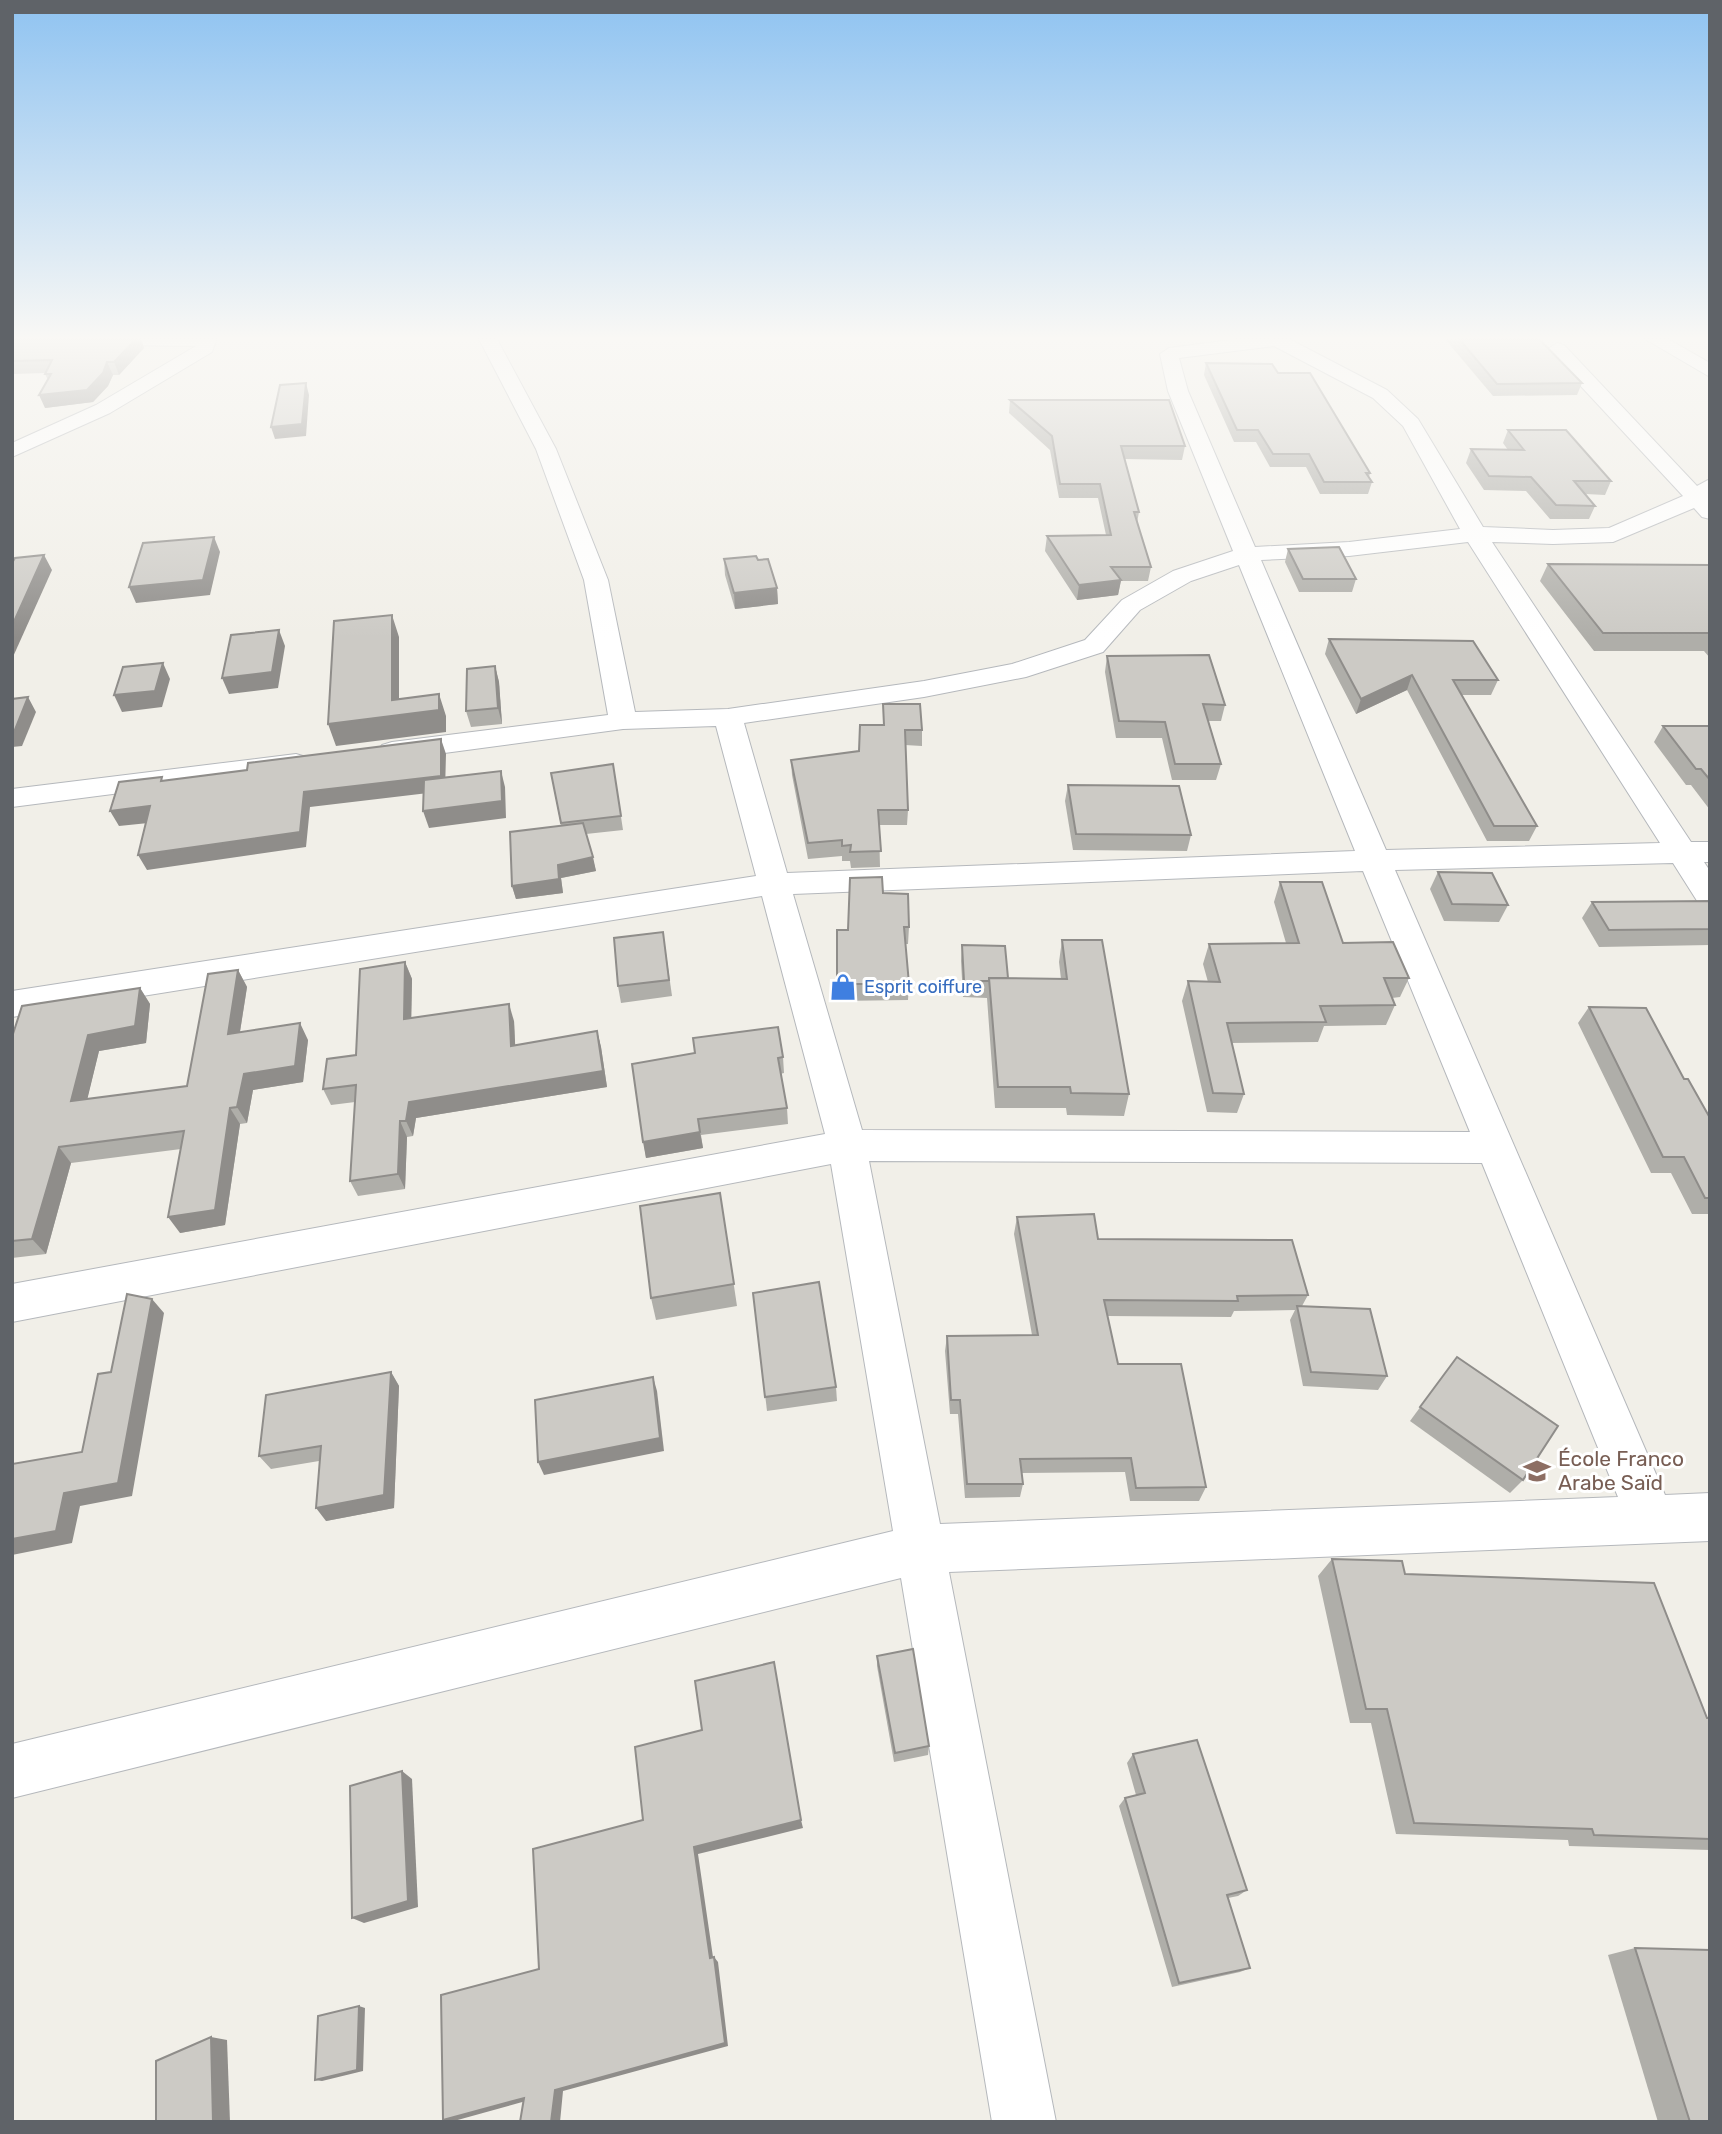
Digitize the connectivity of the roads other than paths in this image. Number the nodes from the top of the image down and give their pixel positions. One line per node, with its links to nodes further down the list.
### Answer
1 (39, 439): 6 (street)
2 (541, 439): 11 (street)
3 (1199, 439): 9 (street)
4 (1420, 439): 8 (street)
5 (1646, 439): 7 (street)
6 (12, 451)
7 (1705, 498): 8 (street)
8 (1475, 534): 9 (street); 15 (street)
9 (1249, 554): 10 (street); 16 (street)
10 (729, 717): 11 (street); 17 (street)
11 (623, 721): 12 (street)
12 (373, 753)
13 (318, 760): 14 (street)
14 (12, 798)
15 (1695, 852): 16 (street); 18 (street)
16 (1376, 860): 17 (street); 21 (street)
17 (773, 884): 19 (street); 20 (street)
18 (1710, 896)
19 (12, 1004)
20 (847, 1144): 21 (street); 22 (street); 25 (street)
21 (1496, 1148): 24 (street)
22 (12, 1303)
23 (1710, 1517): 24 (street)
24 (1651, 1519): 25 (street)
25 (920, 1549): 26 (street); 27 (street)
26 (12, 1771)
27 (1024, 2122)

